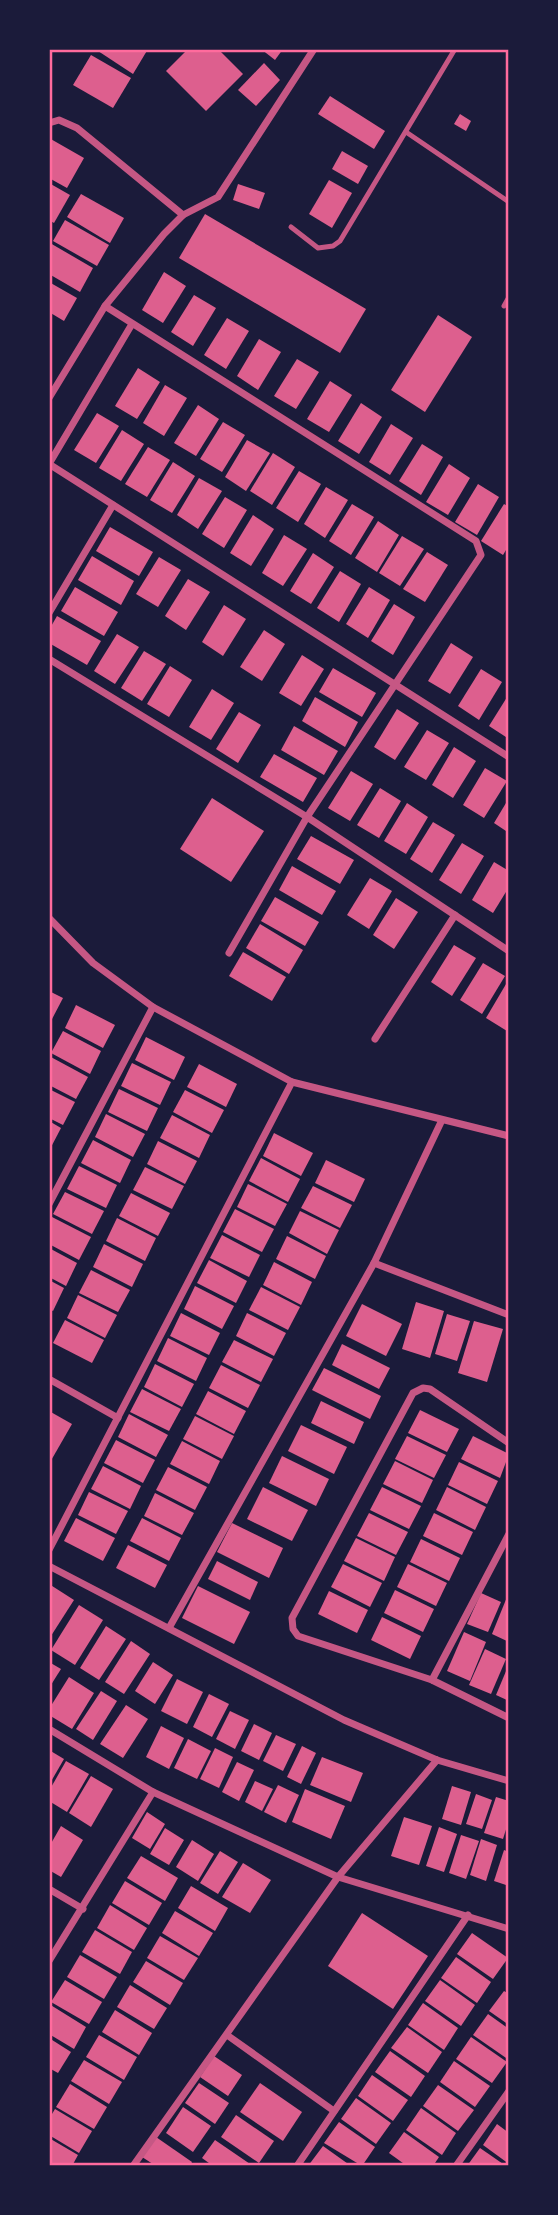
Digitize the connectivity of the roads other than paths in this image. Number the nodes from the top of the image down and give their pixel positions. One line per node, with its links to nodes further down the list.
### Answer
1 (314, 49): 6 (street)
2 (456, 49): 4 (lane)
3 (49, 123): 6 (street)
4 (406, 132): 5 (lane); 7 (lane)
5 (509, 202)
6 (183, 215): 9 (street)
7 (291, 227)
8 (509, 297): 10 (lane)
9 (105, 306): 11 (street); 12 (street)
10 (504, 306)
11 (131, 324): 13 (street); 17 (street)
12 (49, 398)
13 (49, 464): 14 (street)
14 (113, 505): 15 (street); 17 (street)
15 (49, 613)
16 (49, 659): 19 (street)
17 (394, 686): 18 (street); 19 (street)
18 (509, 757)
19 (307, 817): 20 (street); 23 (street)
20 (455, 915): 22 (street); 25 (street)
21 (49, 918): 24 (street)
22 (509, 950)
23 (229, 953)
24 (153, 1007): 26 (street); 29 (street)
25 (375, 1039)
26 (292, 1082): 27 (street); 33 (street)
27 (442, 1120): 28 (street); 30 (street)
28 (509, 1136)
29 (49, 1204)
30 (374, 1263): 31 (street); 40 (street)
31 (509, 1315)
32 (49, 1378): 33 (street)
33 (118, 1418): 36 (street)
34 (509, 1443): 41 (street)
35 (509, 1534): 37 (street)
36 (49, 1550)
37 (499, 1552): 38 (street); 41 (street)
38 (509, 1556)
39 (49, 1566): 40 (street)
40 (169, 1628): 44 (street)
41 (432, 1680): 42 (street)
42 (509, 1718)
43 (49, 1729): 46 (street)
44 (437, 1760): 45 (street); 47 (street)
45 (509, 1781)
46 (153, 1792): 47 (street); 49 (street)
47 (338, 1877): 50 (street); 53 (street)
48 (49, 1889): 49 (street)
49 (83, 1909): 52 (street)
50 (468, 1915): 51 (street); 55 (street)
51 (509, 1929)
52 (49, 1961)
53 (227, 2035): 55 (street); 56 (street)
54 (509, 2091): 58 (street)
55 (334, 2111): 57 (street)
56 (133, 2166)
57 (297, 2166)
58 (456, 2166)

